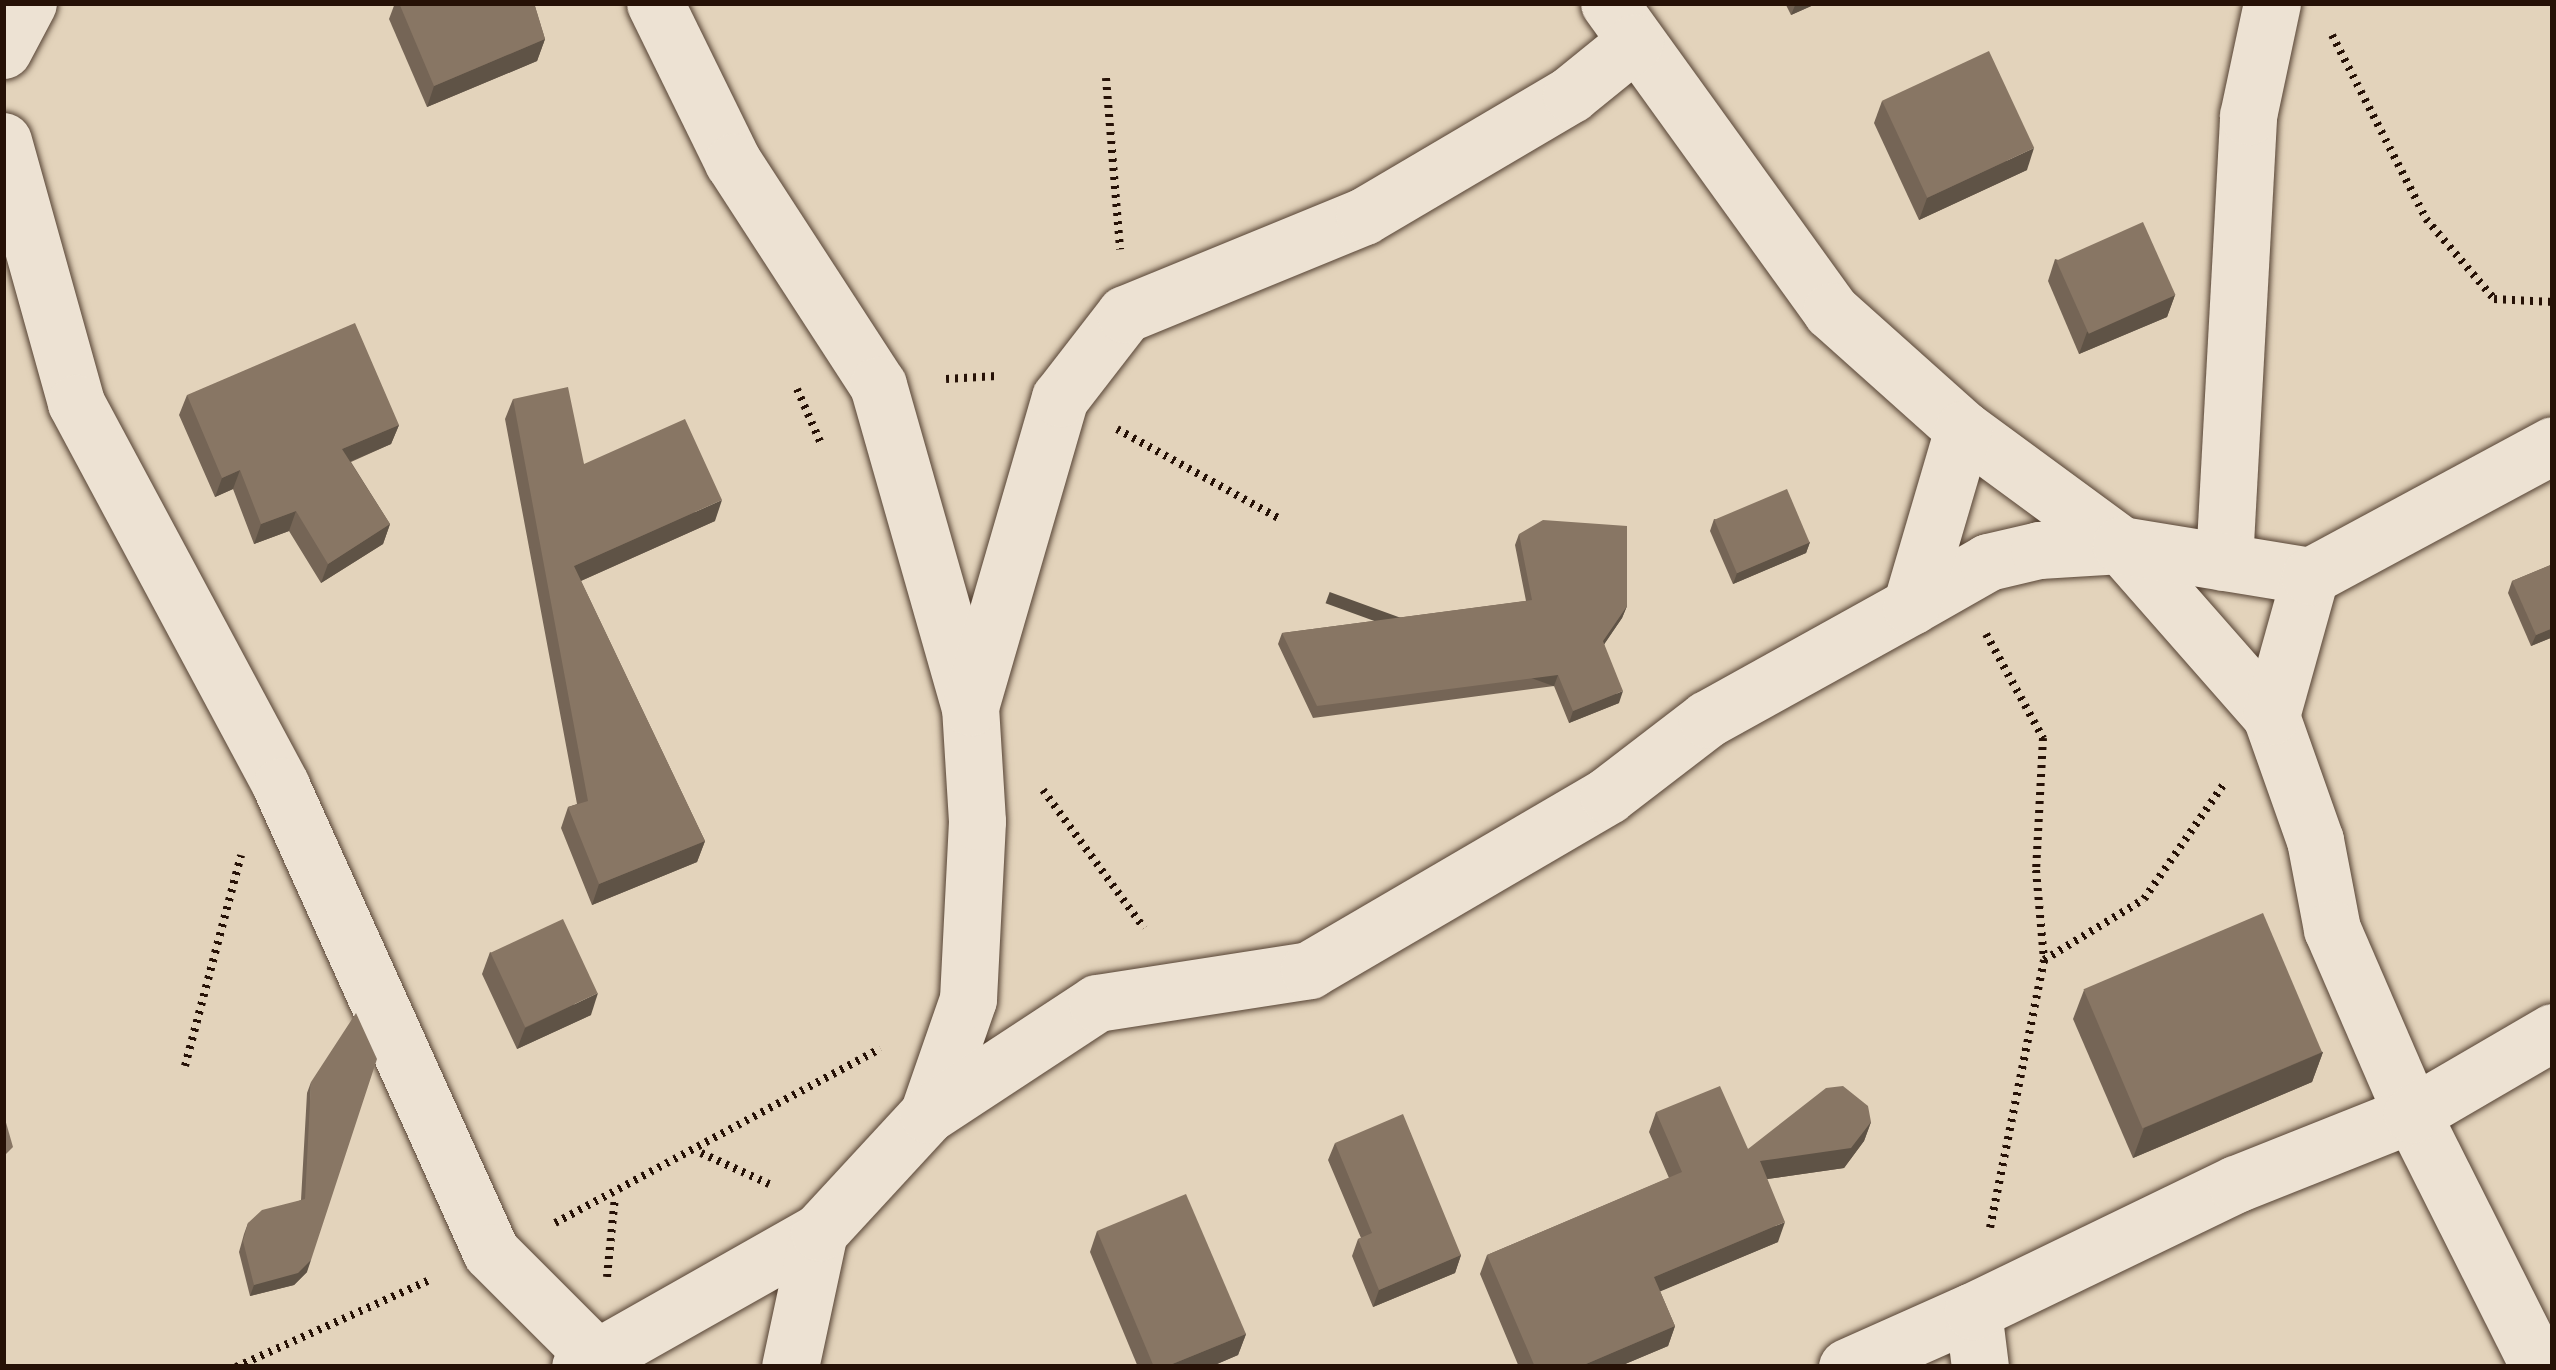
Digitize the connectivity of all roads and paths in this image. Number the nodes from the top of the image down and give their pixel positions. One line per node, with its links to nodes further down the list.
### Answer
1 (28, 3): 6 (street)
2 (655, 3): 20 (street)
3 (2272, 3): 17 (street)
4 (1622, 22): 10 (street); 13 (street)
5 (2325, 22): 9 (path)
6 (3, 50)
7 (1106, 77): 10 (path)
8 (3, 141): 22 (street)
9 (2553, 302)
10 (1125, 314): 12 (street)
11 (1002, 375): 12 (path)
12 (1060, 398): 15 (path); 20 (street)
13 (1963, 429): 16 (street); 19 (street)
14 (2553, 445): 18 (street)
15 (1282, 520)
16 (2121, 545): 17 (street); 19 (street); 21 (street)
17 (2224, 562): 18 (street)
18 (2310, 576): 21 (street)
19 (1932, 594): 23 (path); 24 (street)
20 (970, 707): 24 (path); 25 (street)
21 (2271, 716): 23 (path); 29 (street)
22 (281, 786): 27 (path); 31 (street)
23 (2044, 960): 32 (path)
24 (1186, 988): 28 (street)
25 (968, 999): 28 (street); 31 (path)
26 (2553, 1032): 29 (street)
27 (185, 1066)
28 (928, 1114): 30 (street)
29 (2412, 1114): 32 (street); 38 (street)
30 (819, 1232): 33 (street); 35 (street)
31 (491, 1252): 33 (street); 34 (path)
32 (1973, 1311): 36 (street); 37 (street)
33 (589, 1364)
34 (236, 1367)
35 (790, 1367)
36 (1847, 1367)
37 (1980, 1367)
38 (2539, 1367)

